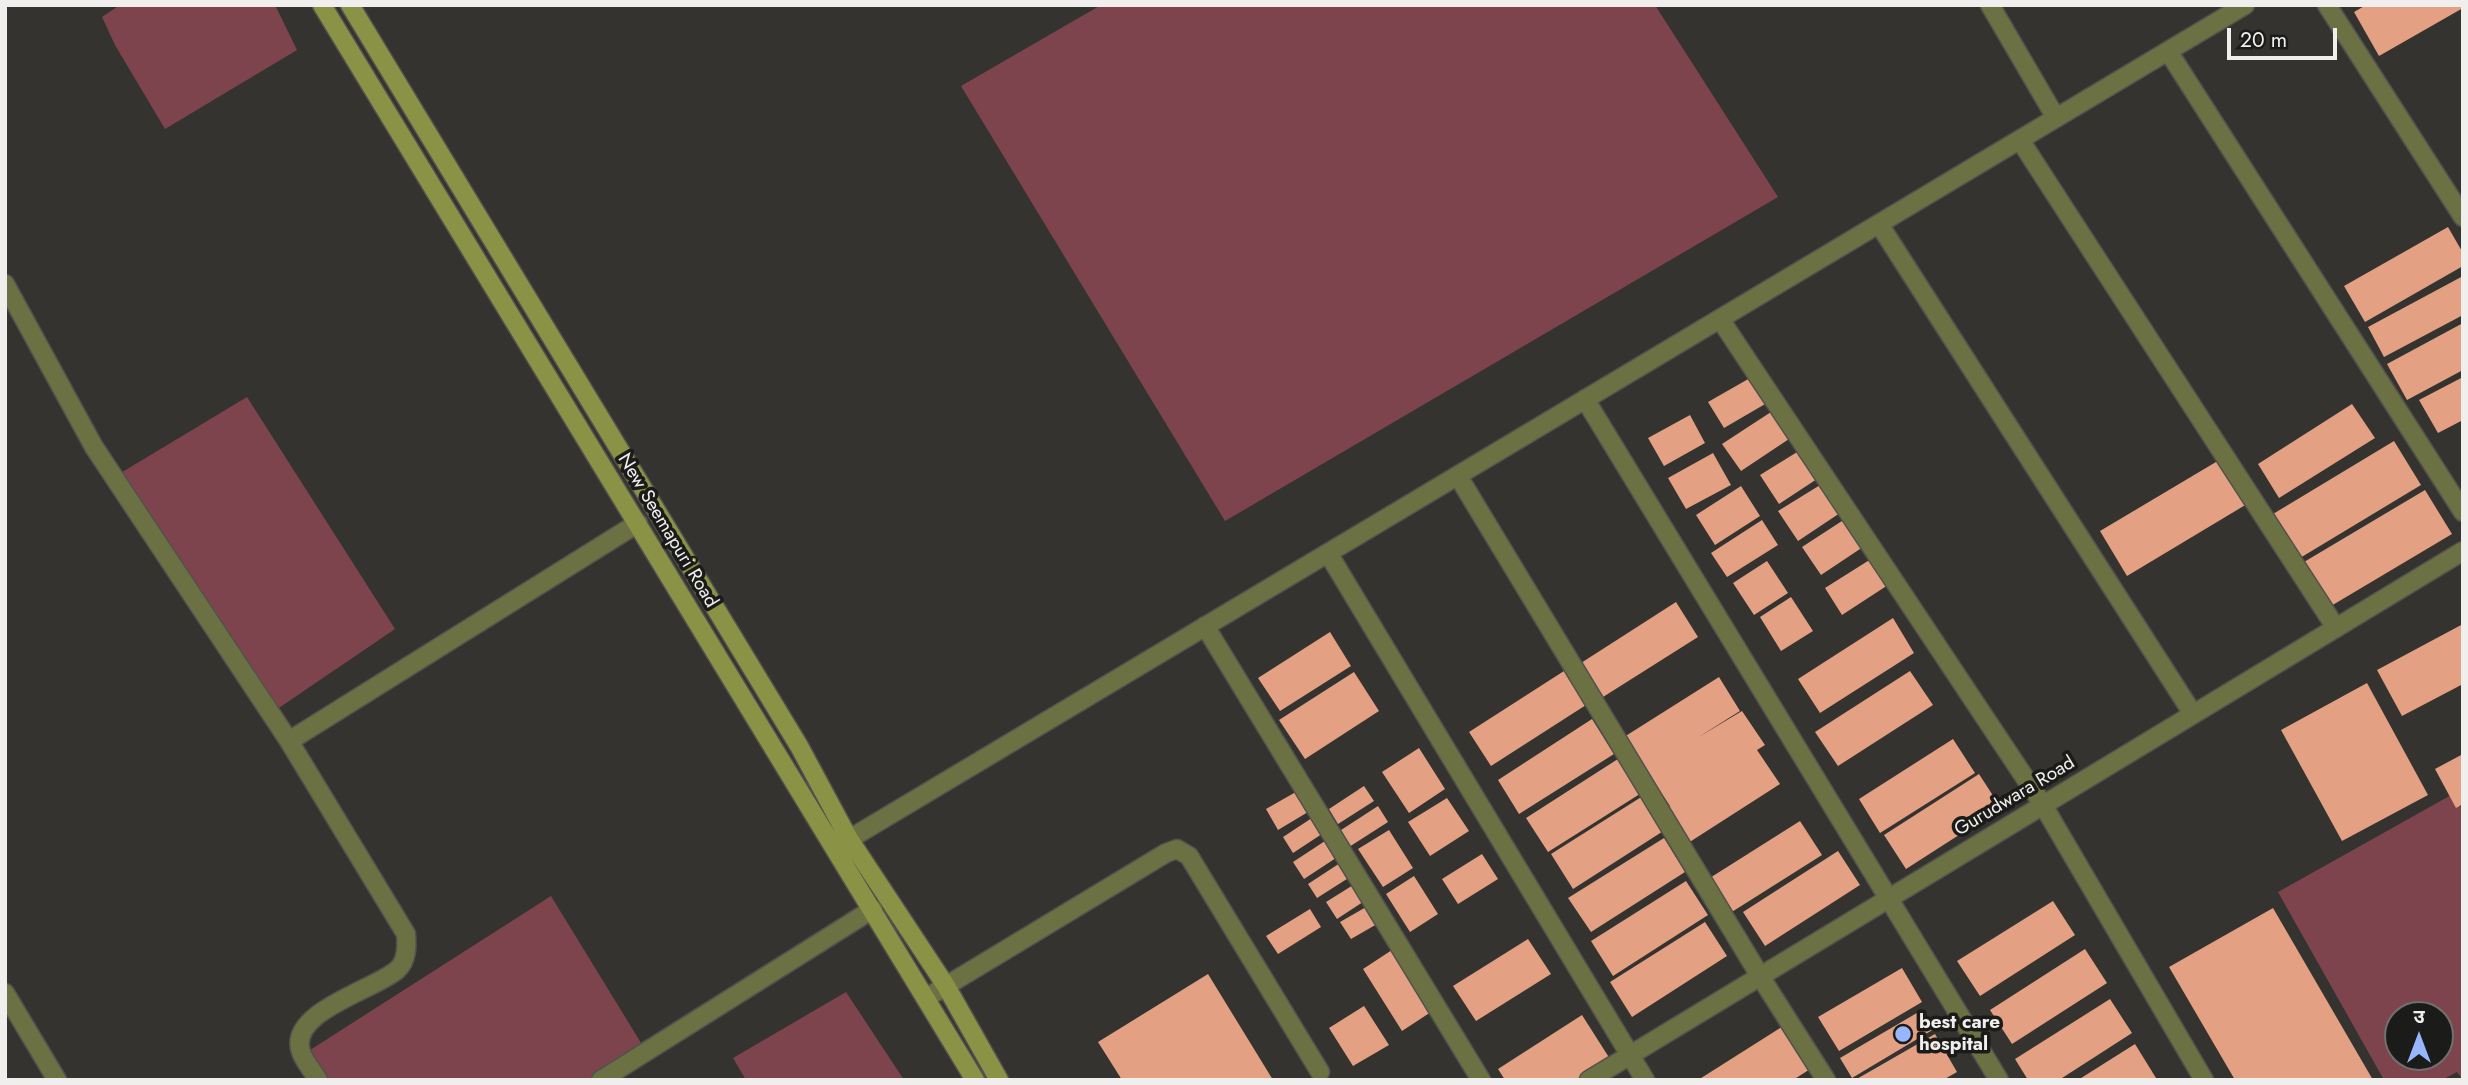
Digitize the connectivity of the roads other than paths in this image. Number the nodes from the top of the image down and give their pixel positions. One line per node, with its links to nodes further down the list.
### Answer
1 (322, 5): 16 (main road, New Seemapuri Road)
2 (350, 5): 24 (main road, New Seemapuri Road)
3 (1990, 5): 7 (street)
4 (2245, 5): 6 (street)
5 (2327, 5): 9 (street)
6 (2168, 51): 7 (street); 15 (street)
7 (2056, 118): 8 (street)
8 (2020, 140): 10 (street); 20 (street)
9 (2463, 217)
10 (1879, 224): 12 (street); 21 (street)
11 (5, 284): 22 (street)
12 (1720, 319): 13 (street); 23 (street)
13 (1585, 399): 14 (street); 25 (street)
14 (1458, 476): 18 (street); 27 (street)
15 (2463, 512)
16 (638, 523): 22 (street); 24 (main road, New Seemapuri Road)
17 (2463, 551): 20 (street, Gurudwara Road)
18 (1328, 553): 19 (street); 31 (street)
19 (1205, 626): 24 (street); 38 (street)
20 (2336, 628): 21 (street, Gurudwara Road)
21 (2193, 714): 23 (street, Gurudwara Road)
22 (289, 741): 34 (street)
23 (2043, 805): 25 (street, Gurudwara Road); 43 (street)
24 (842, 843): 26 (main road, New Seemapuri Road); 28 (main road, New Seemapuri Road)
25 (1891, 897): 27 (street, Gurudwara Road); 42 (street)
26 (873, 909): 30 (main road, New Seemapuri Road); 35 (street)
27 (1760, 976): 31 (street, Gurudwara Road); 41 (street)
28 (946, 986): 30 (street); 32 (street); 37 (main road, New Seemapuri Road)
29 (5, 993): 33 (street)
30 (926, 998): 36 (main road, New Seemapuri Road)
31 (1630, 1055): 39 (street, Gurudwara Road); 40 (street)
32 (1321, 1072)
33 (57, 1080)
34 (318, 1080)
35 (601, 1080)
36 (975, 1080)
37 (999, 1080)
38 (1481, 1080)
39 (1589, 1080)
40 (1645, 1080)
41 (1826, 1080)
42 (2000, 1080)
43 (2204, 1080)

